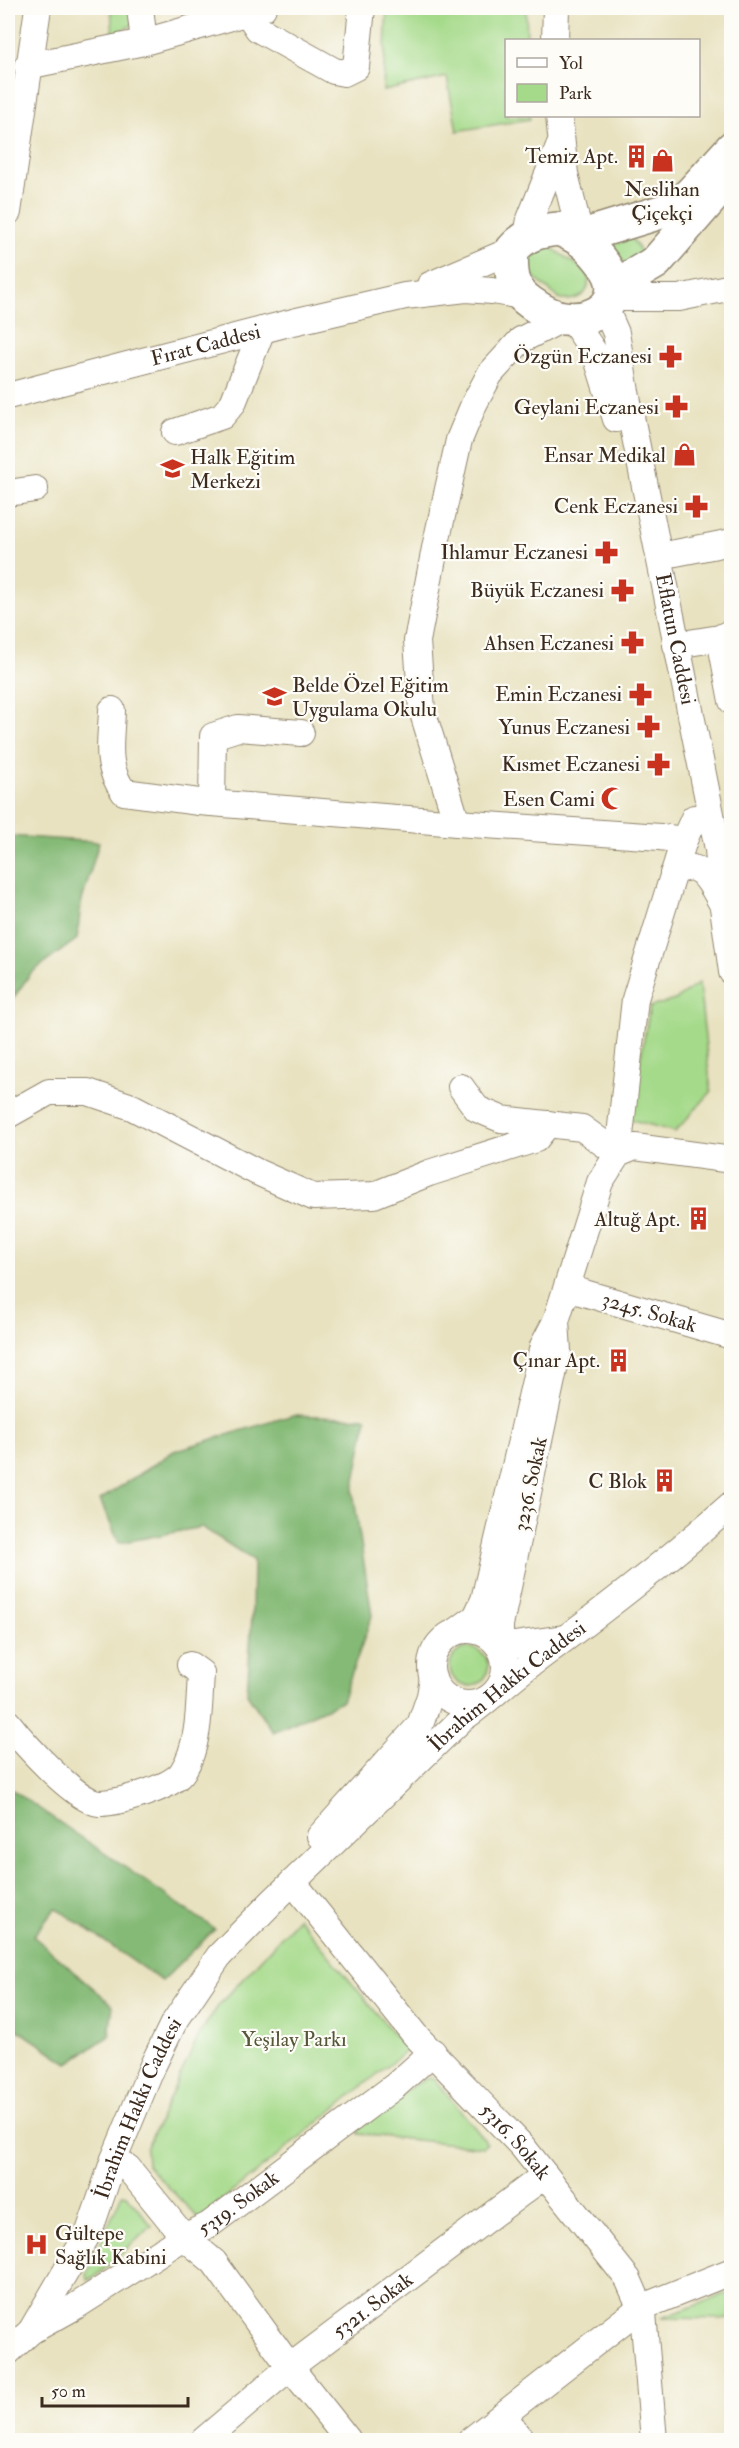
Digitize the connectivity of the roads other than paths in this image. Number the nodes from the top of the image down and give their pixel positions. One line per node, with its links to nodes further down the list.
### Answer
1 (38, 8): 8 (street)
2 (140, 8): 7 (street)
3 (362, 8): 5 (street)
4 (556, 8): 6 (street)
5 (255, 10): 7 (street)
6 (555, 39)
7 (144, 42): 8 (street)
8 (27, 66): 13 (street)
9 (559, 117): 10 (street)
10 (560, 144): 14 (street); 15 (street)
11 (732, 148): 14 (main road)
12 (732, 175): 19 (main road)
13 (8, 212)
14 (576, 236): 15 (main road); 19 (main road)
15 (519, 243): 17 (street); 18 (main road)
16 (732, 287): 19 (street)
17 (405, 296): 18 (street); 21 (street, Fırat Caddesi)
18 (522, 296): 20 (main road)
19 (610, 297): 20 (main road); 27 (street, Eflatun Caddesi)
20 (567, 318): 34 (street); 35 (street, Eflatun Caddesi)
21 (262, 330): 22 (street, Fırat Caddesi); 23 (street)
22 (8, 396)
23 (175, 432)
24 (35, 489): 25 (street)
25 (8, 493)
26 (732, 542): 27 (street)
27 (660, 556): 29 (street, Eflatun Caddesi)
28 (726, 635): 29 (street); 30 (street)
29 (676, 645): 36 (street, Eflatun Caddesi)
30 (732, 701)
31 (112, 710): 33 (street)
32 (301, 733): 33 (street)
33 (206, 803): 34 (street)
34 (457, 823): 35 (street)
35 (689, 829): 36 (street); 37 (street)
36 (725, 847): 38 (street, Eflatun Caddesi)
37 (673, 874): 38 (street); 43 (street)
38 (723, 905): 39 (street, Eflatun Caddesi)
39 (732, 972)
40 (461, 1087): 42 (street)
41 (8, 1115): 42 (street)
42 (548, 1124): 43 (street)
43 (618, 1154): 44 (street); 45 (street, 3236. Sokak)
44 (732, 1160)
45 (567, 1288): 46 (street, 3236. Sokak); 47 (street, 3245. Sokak)
46 (556, 1321): 49 (street, 3236. Sokak); 51 (street, 3236. Sokak)
47 (732, 1336)
48 (732, 1504): 50 (street, İbrahim Hakkı Caddesi)
49 (457, 1631): 51 (street); 53 (street)
50 (567, 1637): 51 (street); 54 (street, İbrahim Hakkı Caddesi)
51 (500, 1647): 54 (street)
52 (190, 1665): 55 (street)
53 (433, 1678): 54 (street); 56 (street, İbrahim Hakkı Caddesi)
54 (496, 1692): 56 (street, İbrahim Hakkı Caddesi)
55 (8, 1722)
56 (293, 1882): 57 (street, 5316. Sokak); 58 (street, İbrahim Hakkı Caddesi)
57 (433, 2052): 59 (street, 5316. Sokak); 60 (street, 5319. Sokak)
58 (114, 2159): 60 (street); 63 (street, İbrahim Hakkı Caddesi)
59 (545, 2175): 62 (street, 5316. Sokak); 65 (street, 5321. Sokak)
60 (184, 2236): 63 (street, 5319. Sokak); 65 (street)
61 (732, 2271): 62 (street)
62 (640, 2308): 66 (street); 71 (street, 5316. Sokak)
63 (31, 2331): 64 (street, İbrahim Hakkı Caddesi)
64 (8, 2352)
65 (290, 2367): 67 (street, 5321. Sokak); 68 (street)
66 (503, 2415): 69 (street); 70 (street)
67 (204, 2440)
68 (348, 2440)
69 (471, 2440)
70 (522, 2440)
71 (654, 2440)

